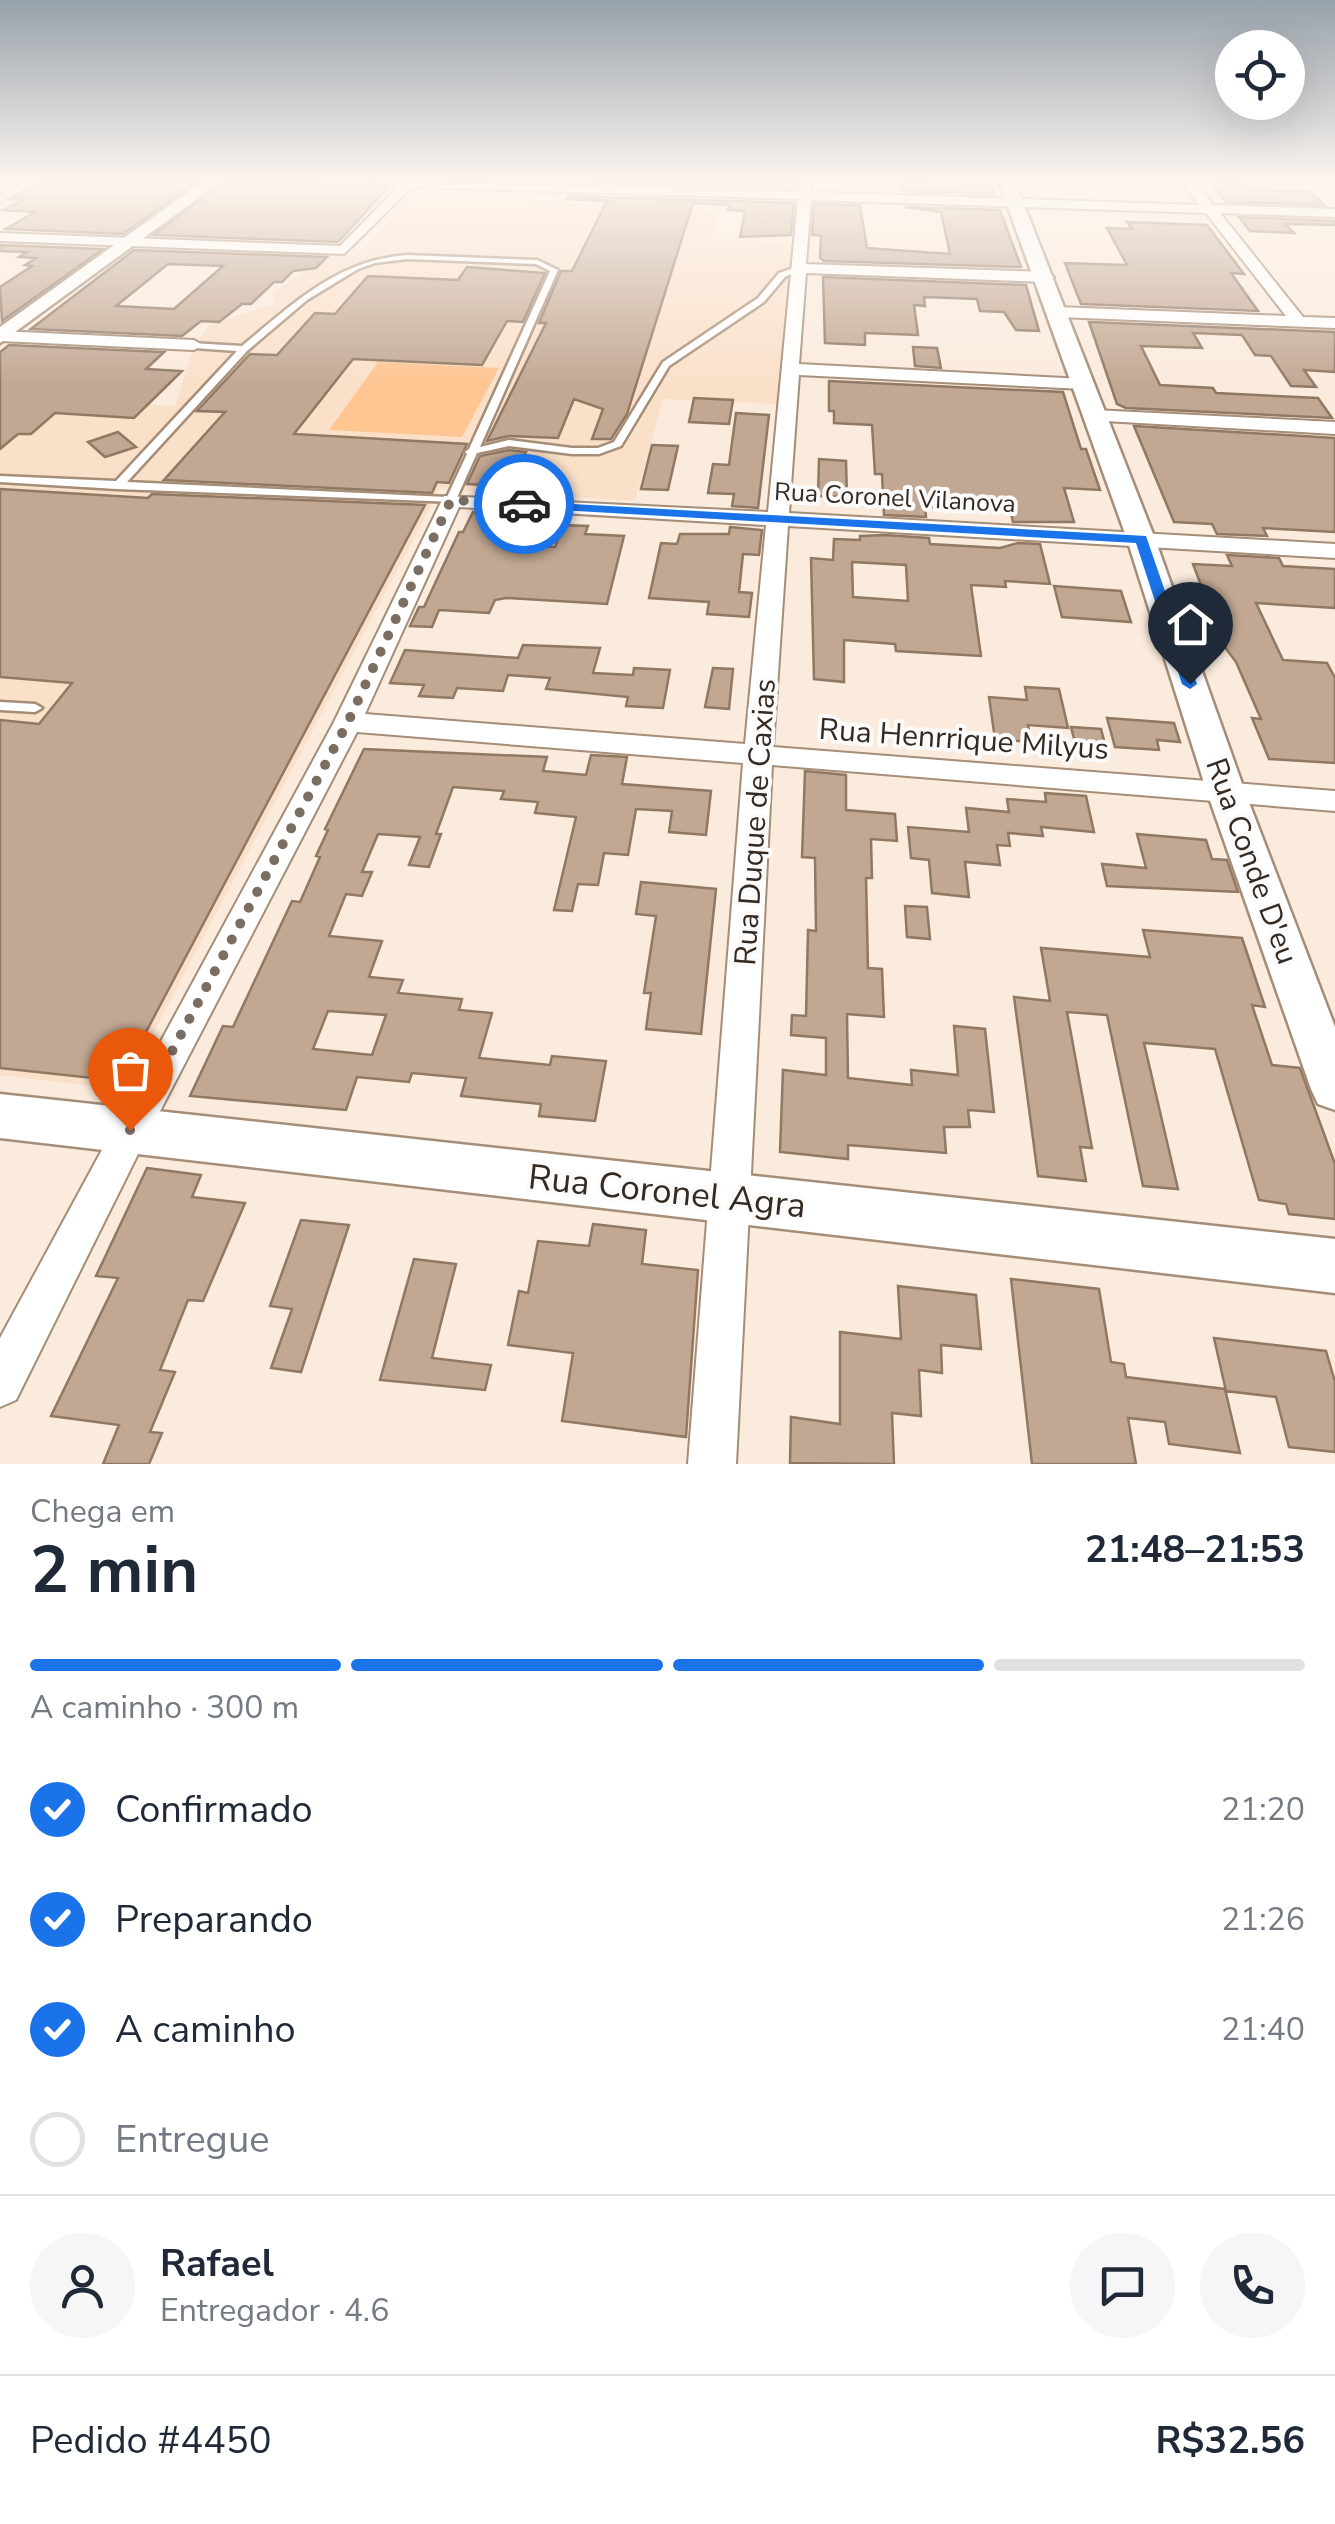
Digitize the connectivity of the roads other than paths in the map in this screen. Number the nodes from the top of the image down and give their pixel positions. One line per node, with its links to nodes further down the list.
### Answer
1 (118, 250): 10 (street)
2 (801, 250): 5 (street, Rua Duque de Caxias)
3 (1035, 250): 6 (street, Rua Conde D'eu)
4 (1242, 250): 8 (street)
5 (800, 268): 6 (street); 13 (street, Rua Duque de Caxias); 17 (lane)
6 (1046, 277): 7 (street, Rua Conde D'eu)
7 (1058, 312): 8 (street); 14 (street, Rua Conde D'eu)
8 (1299, 322): 9 (street)
9 (1335, 323)
10 (0, 336): 11 (street)
11 (194, 345): 12 (lane)
12 (244, 349): 17 (lane); 19 (lane)
13 (792, 369): 14 (street); 21 (street, Rua Duque de Caxias)
14 (1083, 384): 15 (street, Rua Conde D'eu)
15 (1094, 416): 16 (street); 22 (street, Rua Conde D'eu)
16 (1335, 428)
17 (470, 452): 20 (lane)
18 (0, 479): 19 (lane)
19 (117, 486): 20 (lane)
20 (451, 500): 21 (street, Rua Coronel Vilanova); 26 (street)
21 (778, 518): 22 (street, Rua Coronel Vilanova); 27 (street, Rua Duque de Caxias)
22 (1141, 539): 23 (street, Rua Coronel Vilanova); 28 (street, Rua Conde D'eu)
23 (1335, 551)
24 (0, 706): 25 (lane)
25 (35, 708)
26 (348, 722): 27 (street, Rua Henrrique Milyus); 32 (street)
27 (758, 756): 28 (street, Rua Henrrique Milyus); 33 (street, Rua Duque de Caxias)
28 (1226, 792): 29 (street, Rua Henrrique Milyus); 30 (street, Rua Conde D'eu)
29 (1335, 800)
30 (1335, 1089)
31 (0, 1116): 32 (street, Rua Coronel Agra)
32 (130, 1130): 33 (street, Rua Coronel Agra); 35 (street)
33 (730, 1198): 34 (street, Rua Coronel Agra); 36 (street, Rua Duque de Caxias)
34 (1335, 1266)
35 (0, 1384)
36 (712, 1464)

